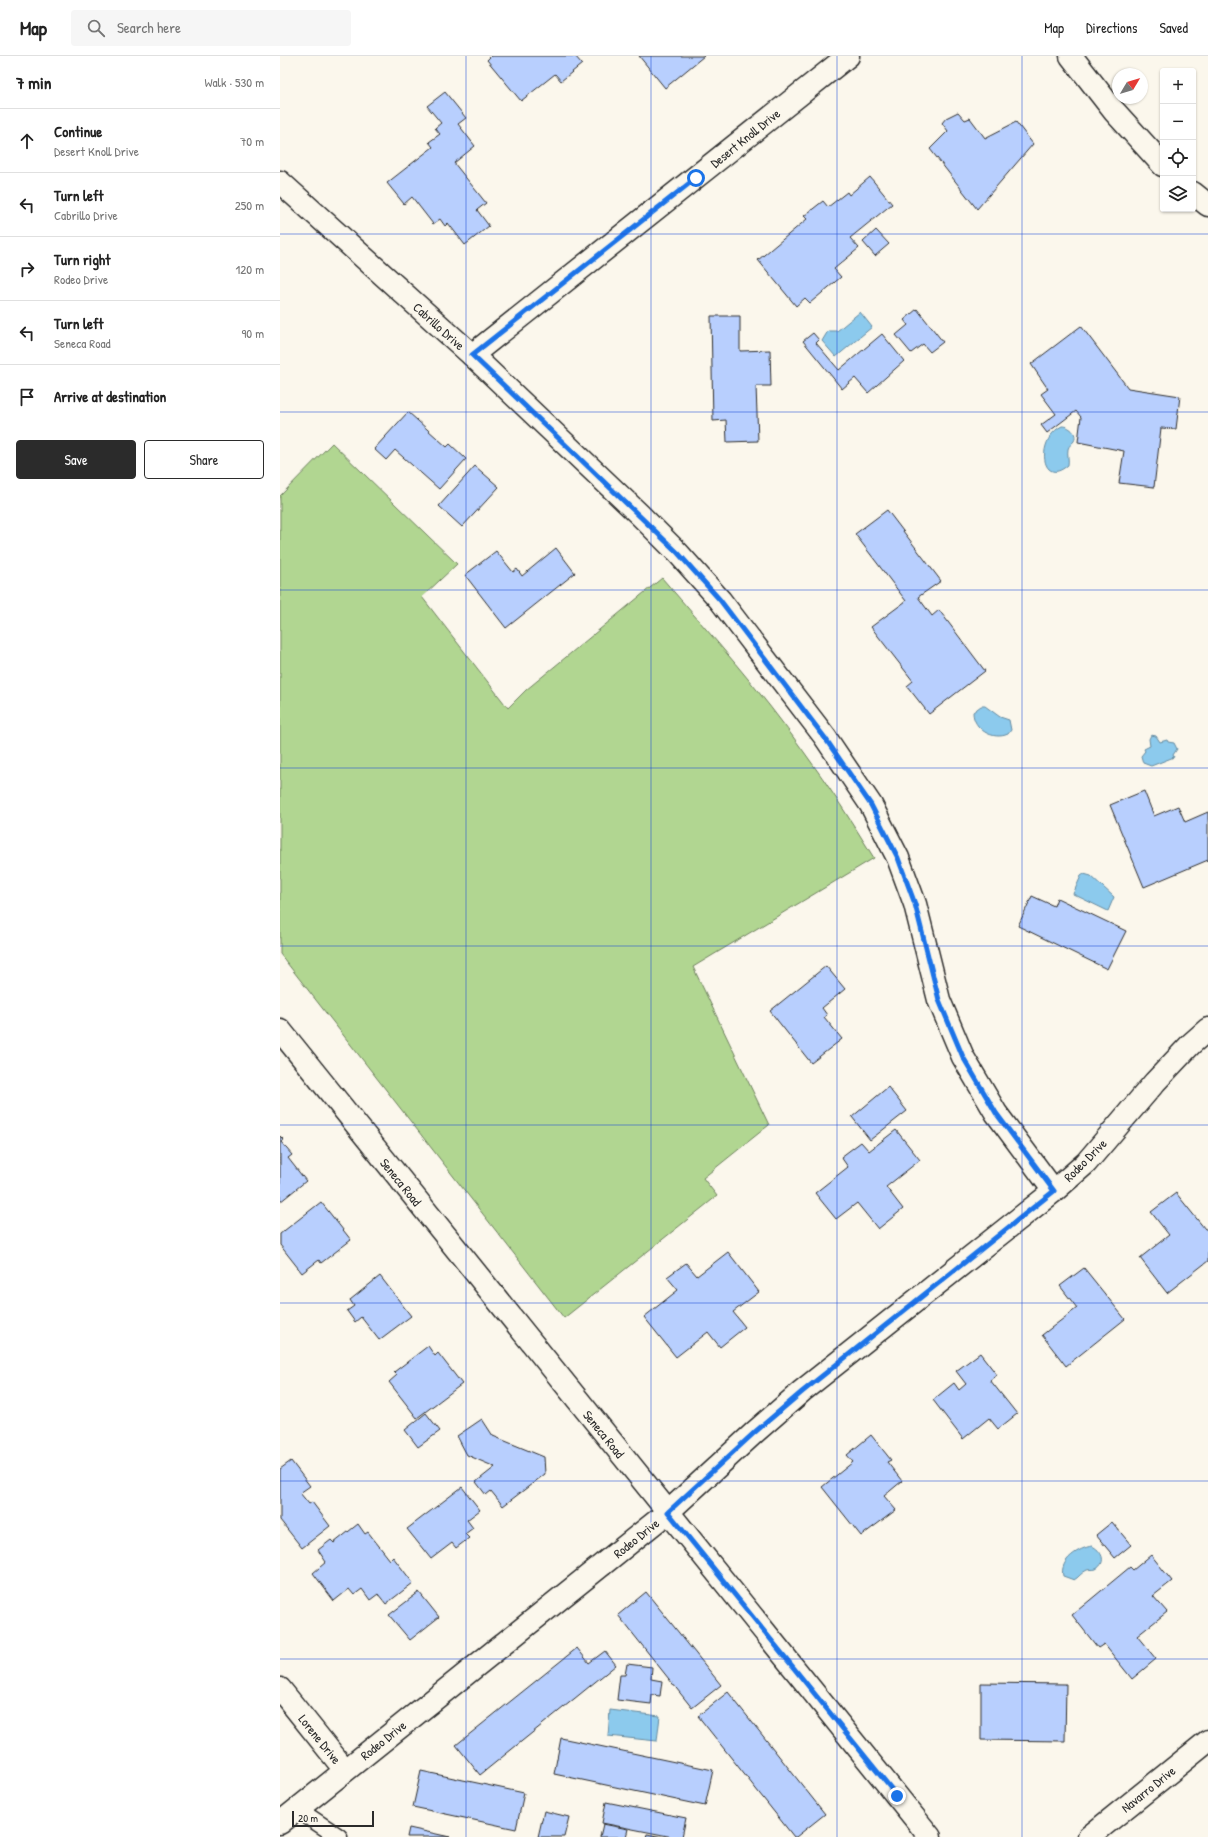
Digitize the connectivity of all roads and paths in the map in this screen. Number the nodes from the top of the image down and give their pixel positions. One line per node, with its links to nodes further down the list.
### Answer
1 (848, 56): 7 (street, Desert Knoll Drive)
2 (1071, 56): 3 (street)
3 (1160, 162)
4 (280, 182): 7 (street, Cabrillo Drive)
5 (1196, 196): 6 (street)
6 (1208, 206)
7 (472, 355): 10 (street, Cabrillo Drive)
8 (1208, 1029): 10 (street, Rodeo Drive)
9 (280, 1030): 11 (street, Seneca Road)
10 (1054, 1191): 11 (street, Rodeo Drive)
11 (668, 1512): 14 (street, Rodeo Drive); 18 (street, Seneca Road)
12 (280, 1689): 14 (street, Lorene Drive)
13 (1208, 1741): 19 (street, Navarro Drive)
14 (345, 1770): 15 (street, Rodeo Drive)
15 (297, 1809): 16 (street, Rodeo Drive); 17 (lane)
16 (280, 1822)
17 (339, 1837)
18 (930, 1837)
19 (1088, 1837)

